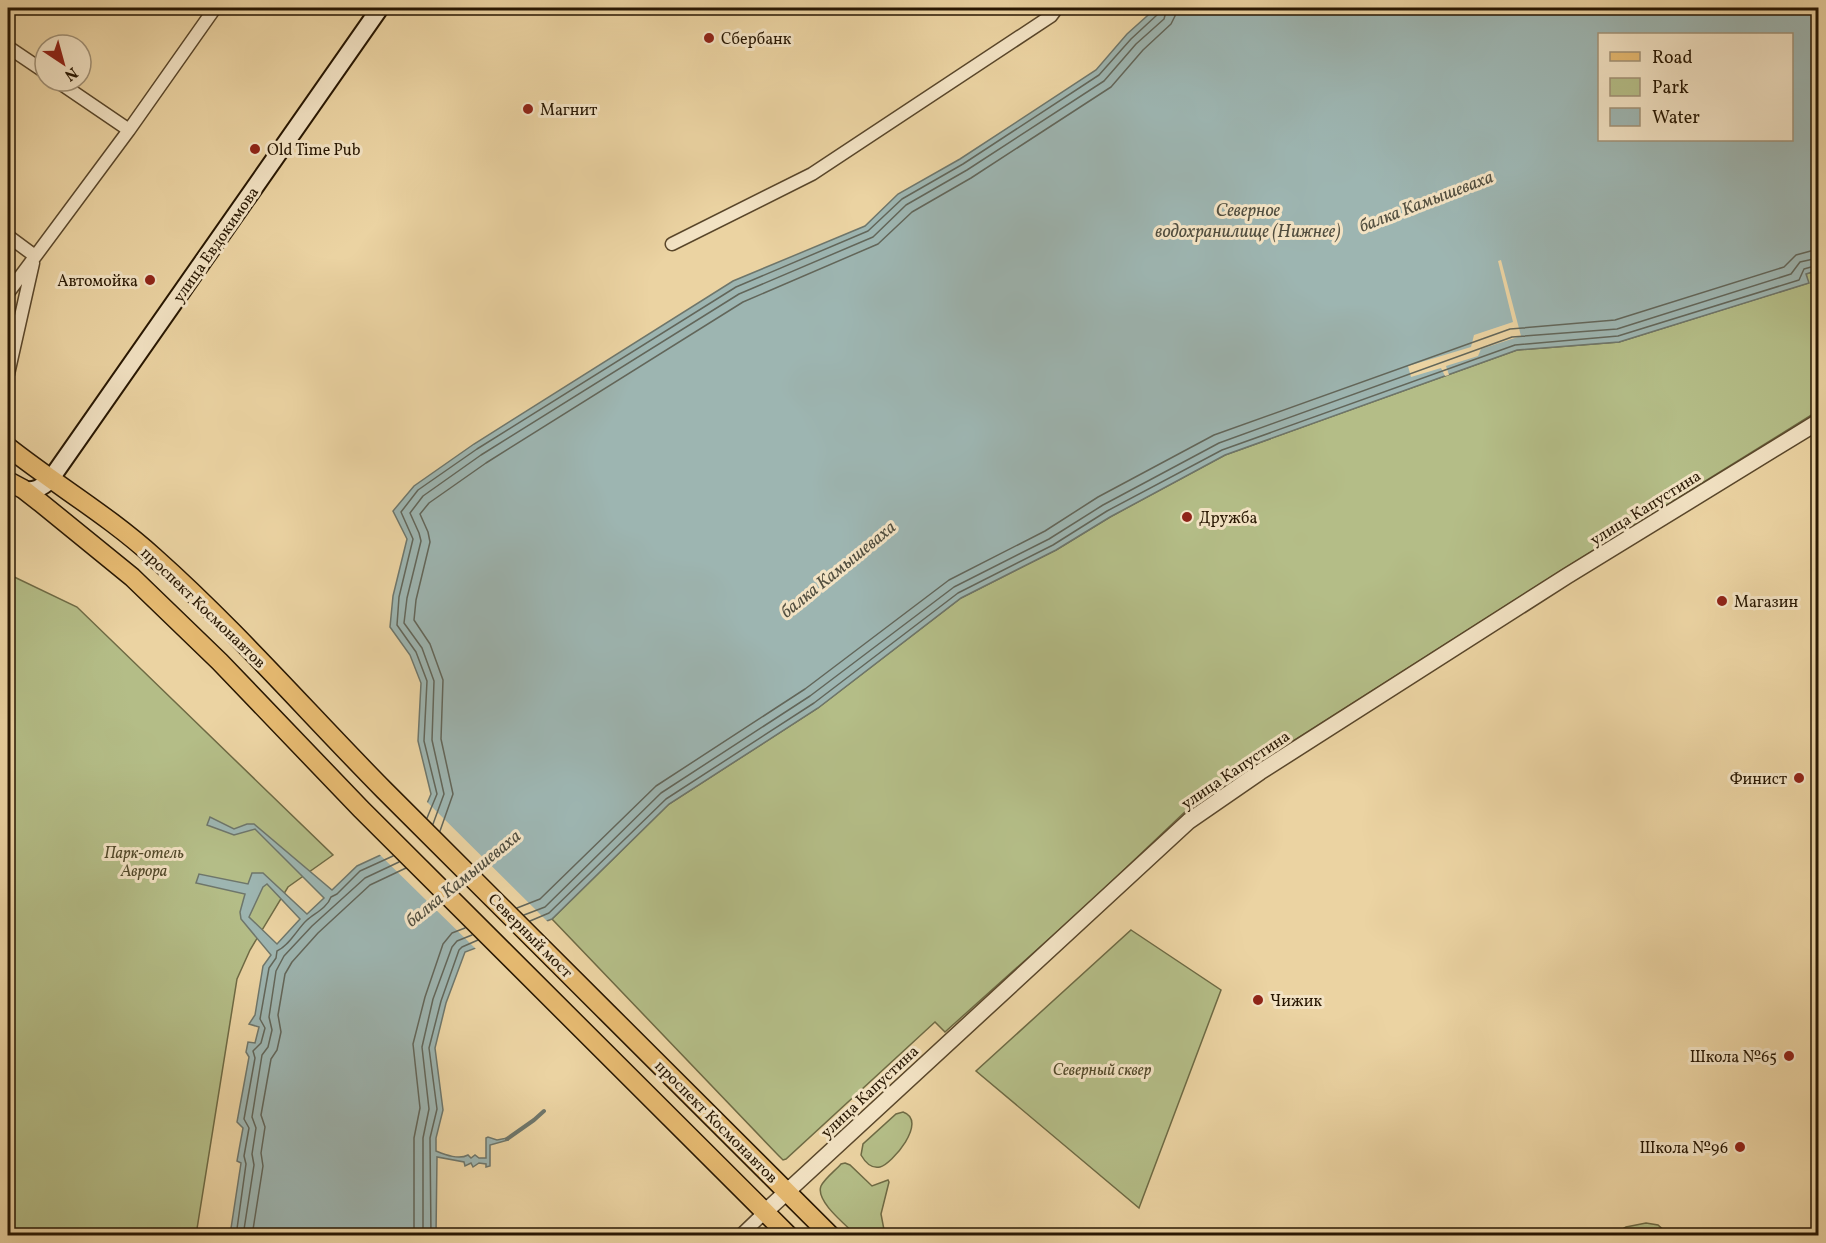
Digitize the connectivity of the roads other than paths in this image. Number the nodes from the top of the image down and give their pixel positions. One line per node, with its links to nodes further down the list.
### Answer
1 (215, 8): 7 (street)
2 (380, 8): 15 (main road, улица Евдокимова)
3 (1057, 8): 9 (street)
4 (8, 47): 5 (street)
5 (33, 64)
6 (75, 93): 7 (street)
7 (129, 130): 10 (street)
8 (8, 236): 10 (street)
9 (672, 244)
10 (35, 256): 11 (street); 12 (street)
11 (8, 293)
12 (8, 374)
13 (1818, 422): 21 (street, улица Капустина)
14 (8, 447): 15 (main road, проспект Космонавтов)
15 (50, 480): 16 (main road); 17 (main road, проспект Космонавтов)
16 (15, 485): 18 (main road, проспект Космонавтов)
17 (382, 788): 19 (main road, Северный мост)
18 (361, 809): 20 (main road, Северный мост)
19 (603, 1007): 21 (main road, проспект Космонавтов)
20 (581, 1028): 22 (main road, проспект Космонавтов)
21 (787, 1192): 22 (street, улица Капустина); 25 (main road, проспект Космонавтов)
22 (765, 1212): 23 (street, улица Капустина); 24 (main road, проспект Космонавтов)
23 (740, 1236)
24 (789, 1236)
25 (831, 1236)

